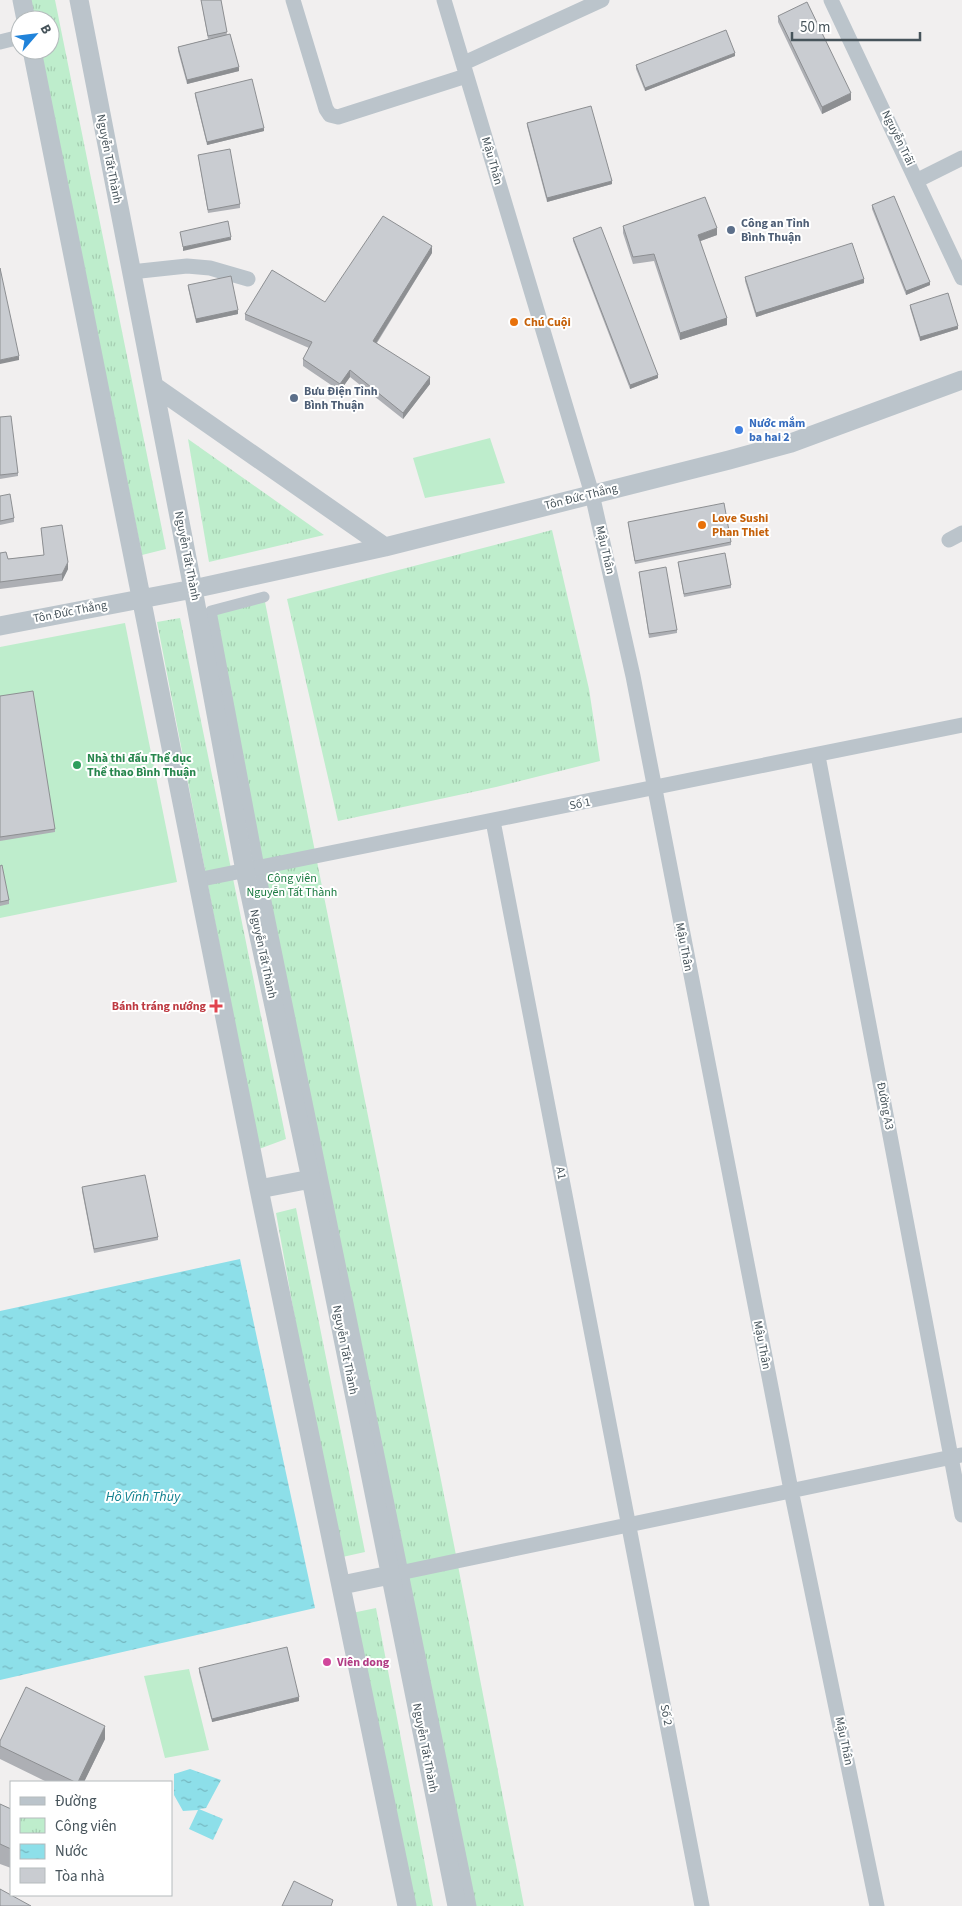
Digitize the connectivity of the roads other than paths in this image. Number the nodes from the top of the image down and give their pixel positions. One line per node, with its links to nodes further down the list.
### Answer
1 (79, 0): 11 (street, Nguyễn Tất Thành)
2 (294, 0): 8 (street)
3 (444, 0): 8 (street, Mậu Thân)
4 (602, 0): 6 (street)
5 (831, 0): 10 (street, Nguyễn Trãi)
6 (571, 7): 8 (street)
7 (34, 60): 20 (street)
8 (465, 69): 16 (street, Mậu Thân)
9 (962, 158): 10 (street)
10 (918, 180): 13 (street, Nguyễn Trãi)
11 (131, 272): 12 (street); 15 (street, Nguyễn Tất Thành)
12 (248, 278)
13 (962, 278)
14 (962, 380): 16 (street, Tôn Đức Thắng)
15 (154, 386): 17 (street); 18 (street, Nguyễn Tất Thành)
16 (592, 494): 17 (street, Tôn Đức Thắng); 24 (street, Mậu Thân)
17 (385, 547): 18 (street, Tôn Đức Thắng)
18 (193, 589): 20 (street, Tôn Đức Thắng); 26 (street, Nguyễn Tất Thành)
19 (264, 597): 26 (street)
20 (141, 598): 21 (street, Tôn Đức Thắng); 27 (street)
21 (0, 626)
22 (962, 728): 23 (street, Số 1)
23 (818, 756): 24 (street, Số 1); 30 (street, Đường A3)
24 (653, 789): 25 (street, Số 1); 31 (street, Mậu Thân)
25 (493, 821): 26 (street, Số 1); 33 (street, A1)
26 (252, 870): 27 (street, Số 1); 28 (street, Nguyễn Tất Thành); 34 (street)
27 (198, 880): 29 (street)
28 (311, 1179): 29 (street); 34 (street, Nguyễn Tất Thành)
29 (259, 1189): 35 (street)
30 (957, 1455): 31 (street); 32 (street, Đường A3)
31 (791, 1490): 33 (street); 40 (street, Mậu Thân)
32 (962, 1515)
33 (630, 1524): 34 (street); 39 (street, Số 2)
34 (396, 1573): 35 (street); 37 (street, Nguyễn Tất Thành); 38 (street)
35 (342, 1585): 36 (street)
36 (407, 1906)
37 (457, 1906)
38 (471, 1906)
39 (702, 1906)
40 (877, 1906)

